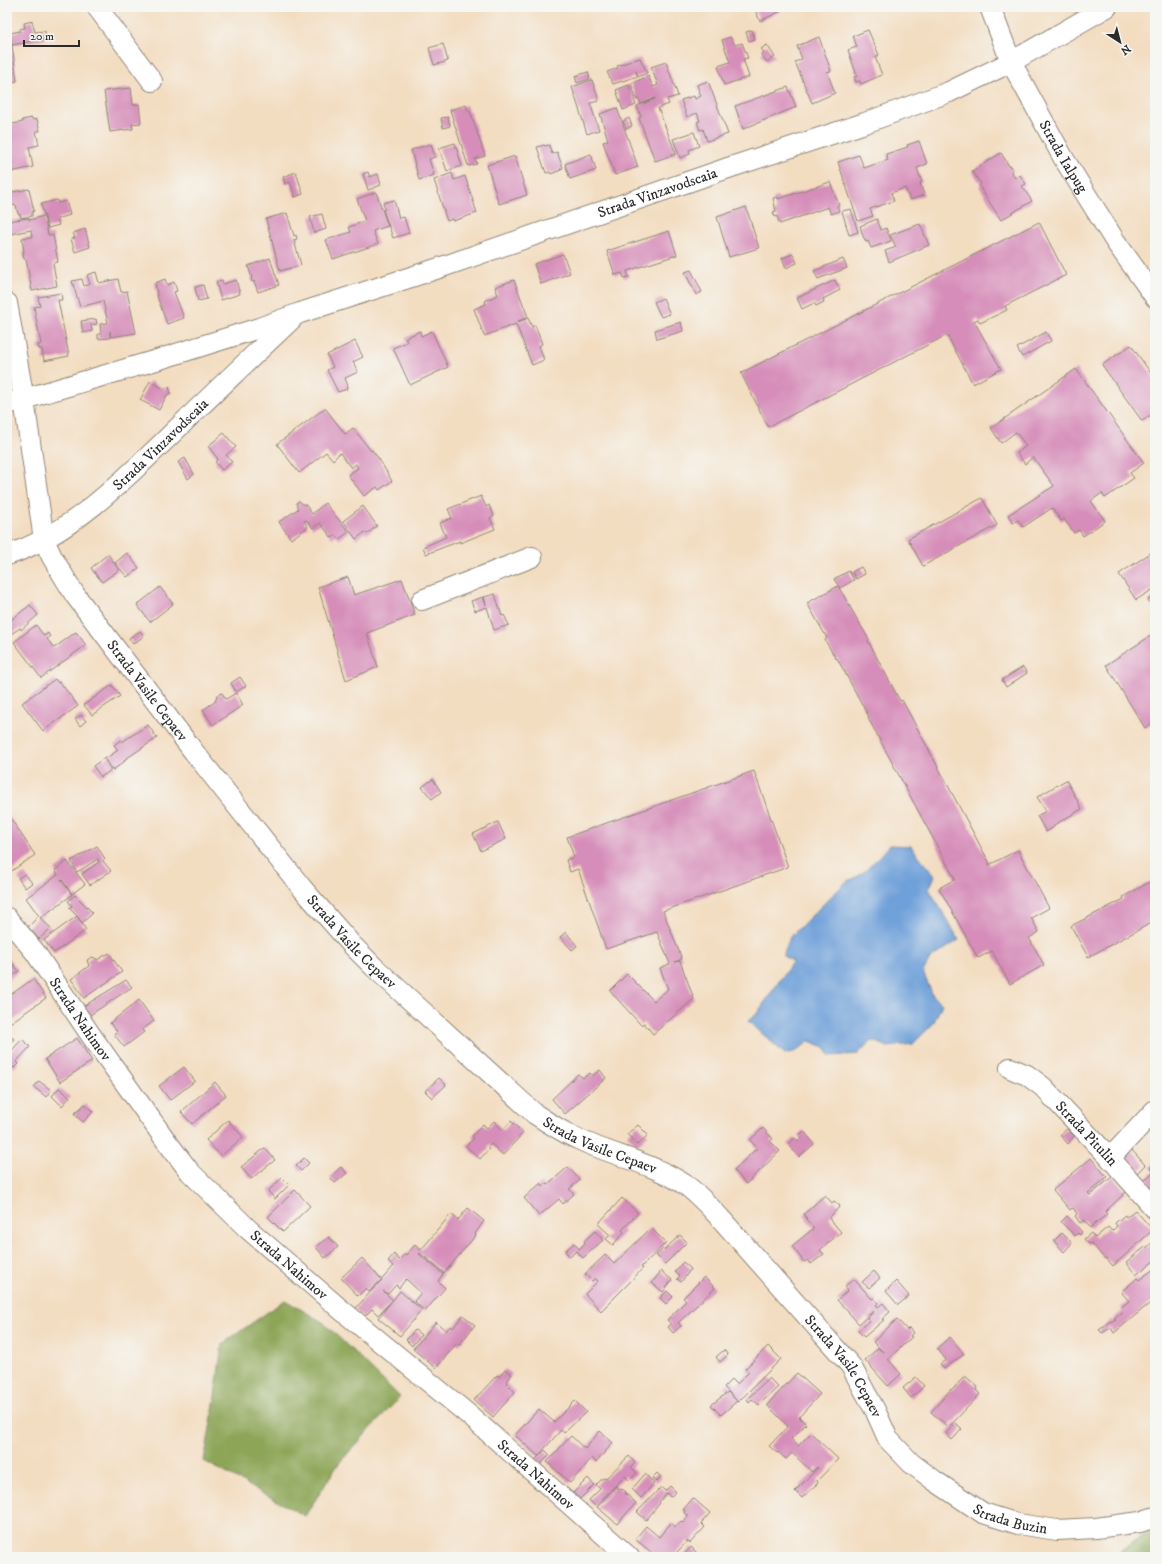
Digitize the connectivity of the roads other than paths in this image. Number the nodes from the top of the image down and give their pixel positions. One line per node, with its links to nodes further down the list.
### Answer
1 (97, 7): 5 (street)
2 (990, 7): 4 (street, Strada Ialpug)
3 (1107, 7): 4 (street, Strada Vinzavodscaia)
4 (1011, 62): 6 (street, Strada Ialpug); 8 (street, Strada Vinzavodscaia)
5 (152, 81)
6 (1155, 297)
7 (7, 303): 9 (street, Strada Vasile Cepaev)
8 (300, 312): 9 (street, Strada Vinzavodscaia); 10 (street, Strada Vinzavodscaia)
9 (15, 402): 10 (street, Strada Vasile Cepaev)
10 (44, 540): 11 (street, Strada Vinzavodscaia); 19 (street, Strada Vasile Cepaev)
11 (7, 555)
12 (532, 557): 13 (street)
13 (422, 600)
14 (7, 918): 21 (street, Strada Nahimov)
15 (1010, 1068): 17 (street, Strada Pitulin)
16 (1155, 1110): 17 (street)
17 (1110, 1158): 18 (street, Strada Pitulin)
18 (1155, 1209)
19 (888, 1439): 20 (street, Strada Buzin)
20 (1155, 1517)
21 (629, 1557)

